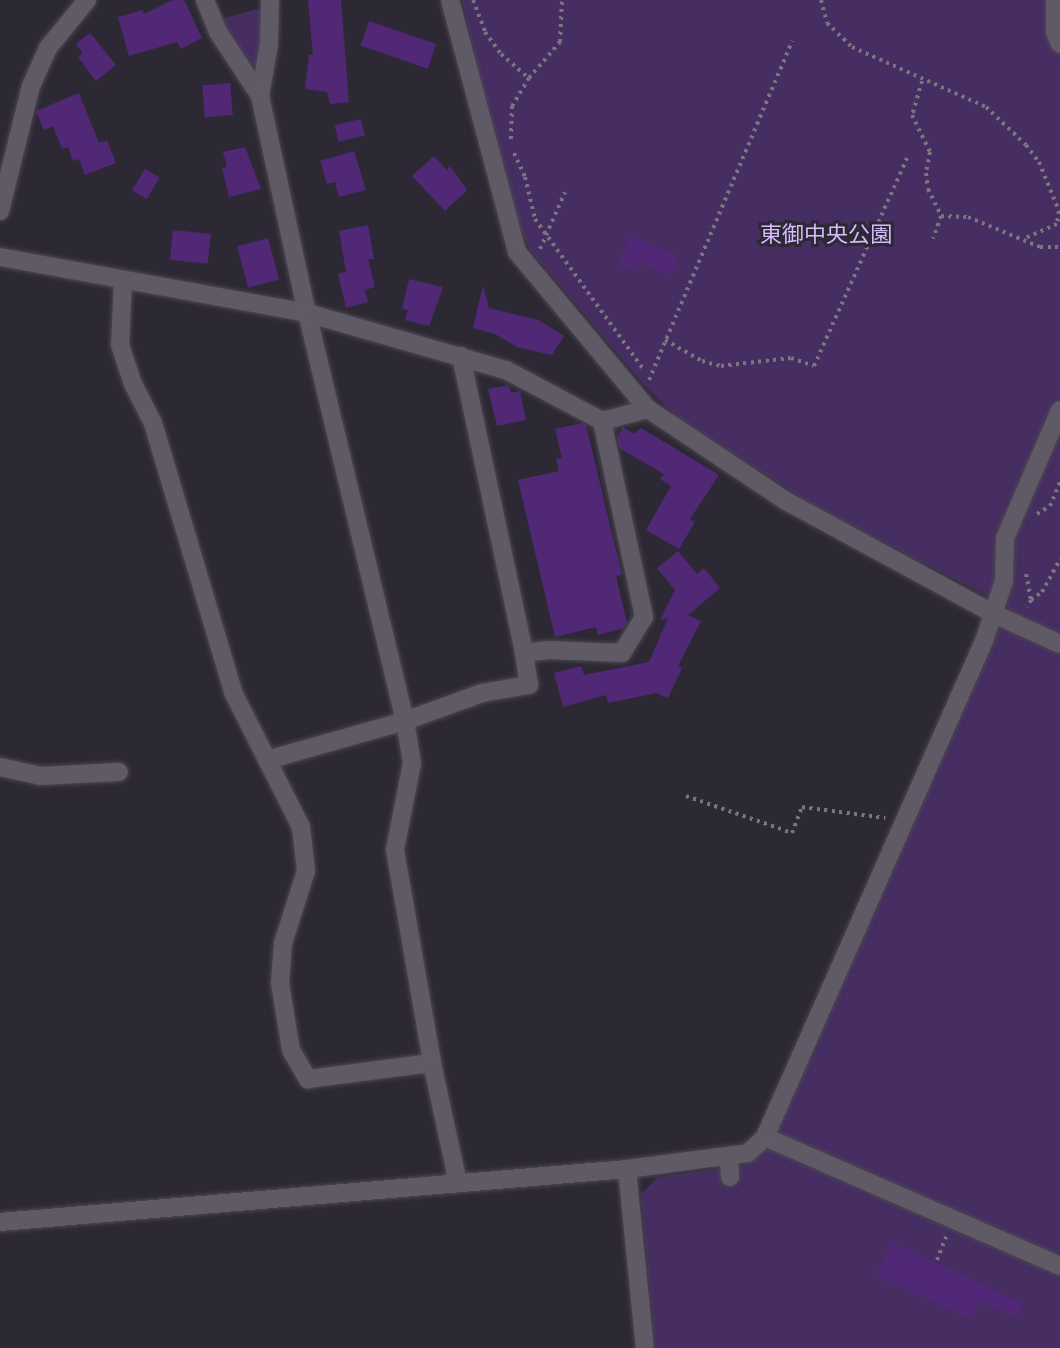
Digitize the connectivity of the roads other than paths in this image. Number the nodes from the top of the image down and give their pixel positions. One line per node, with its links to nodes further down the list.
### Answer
1 (87, 0): 8 (street)
2 (205, 0): 7 (street)
3 (270, 0): 7 (street)
4 (450, 0): 13 (street)
5 (1055, 0): 6 (street)
6 (1060, 44)
7 (260, 96): 11 (street)
8 (0, 211)
9 (0, 257): 10 (street)
10 (123, 280): 11 (street); 20 (street)
11 (307, 313): 12 (street); 19 (street)
12 (461, 356): 15 (street); 18 (street)
13 (648, 409): 15 (street); 16 (street)
14 (1060, 410): 16 (street)
15 (602, 421): 18 (street)
16 (994, 614): 17 (street); 24 (street)
17 (1060, 644)
18 (524, 653): 19 (street)
19 (405, 721): 20 (street); 23 (street)
20 (267, 760): 23 (street)
21 (0, 766): 22 (street)
22 (119, 772)
23 (432, 1063): 28 (street)
24 (765, 1137): 25 (street); 30 (street)
25 (729, 1158): 26 (street); 27 (street)
26 (627, 1169): 28 (street); 31 (street)
27 (730, 1177)
28 (458, 1182): 29 (street)
29 (0, 1222)
30 (1060, 1266)
31 (645, 1348)

